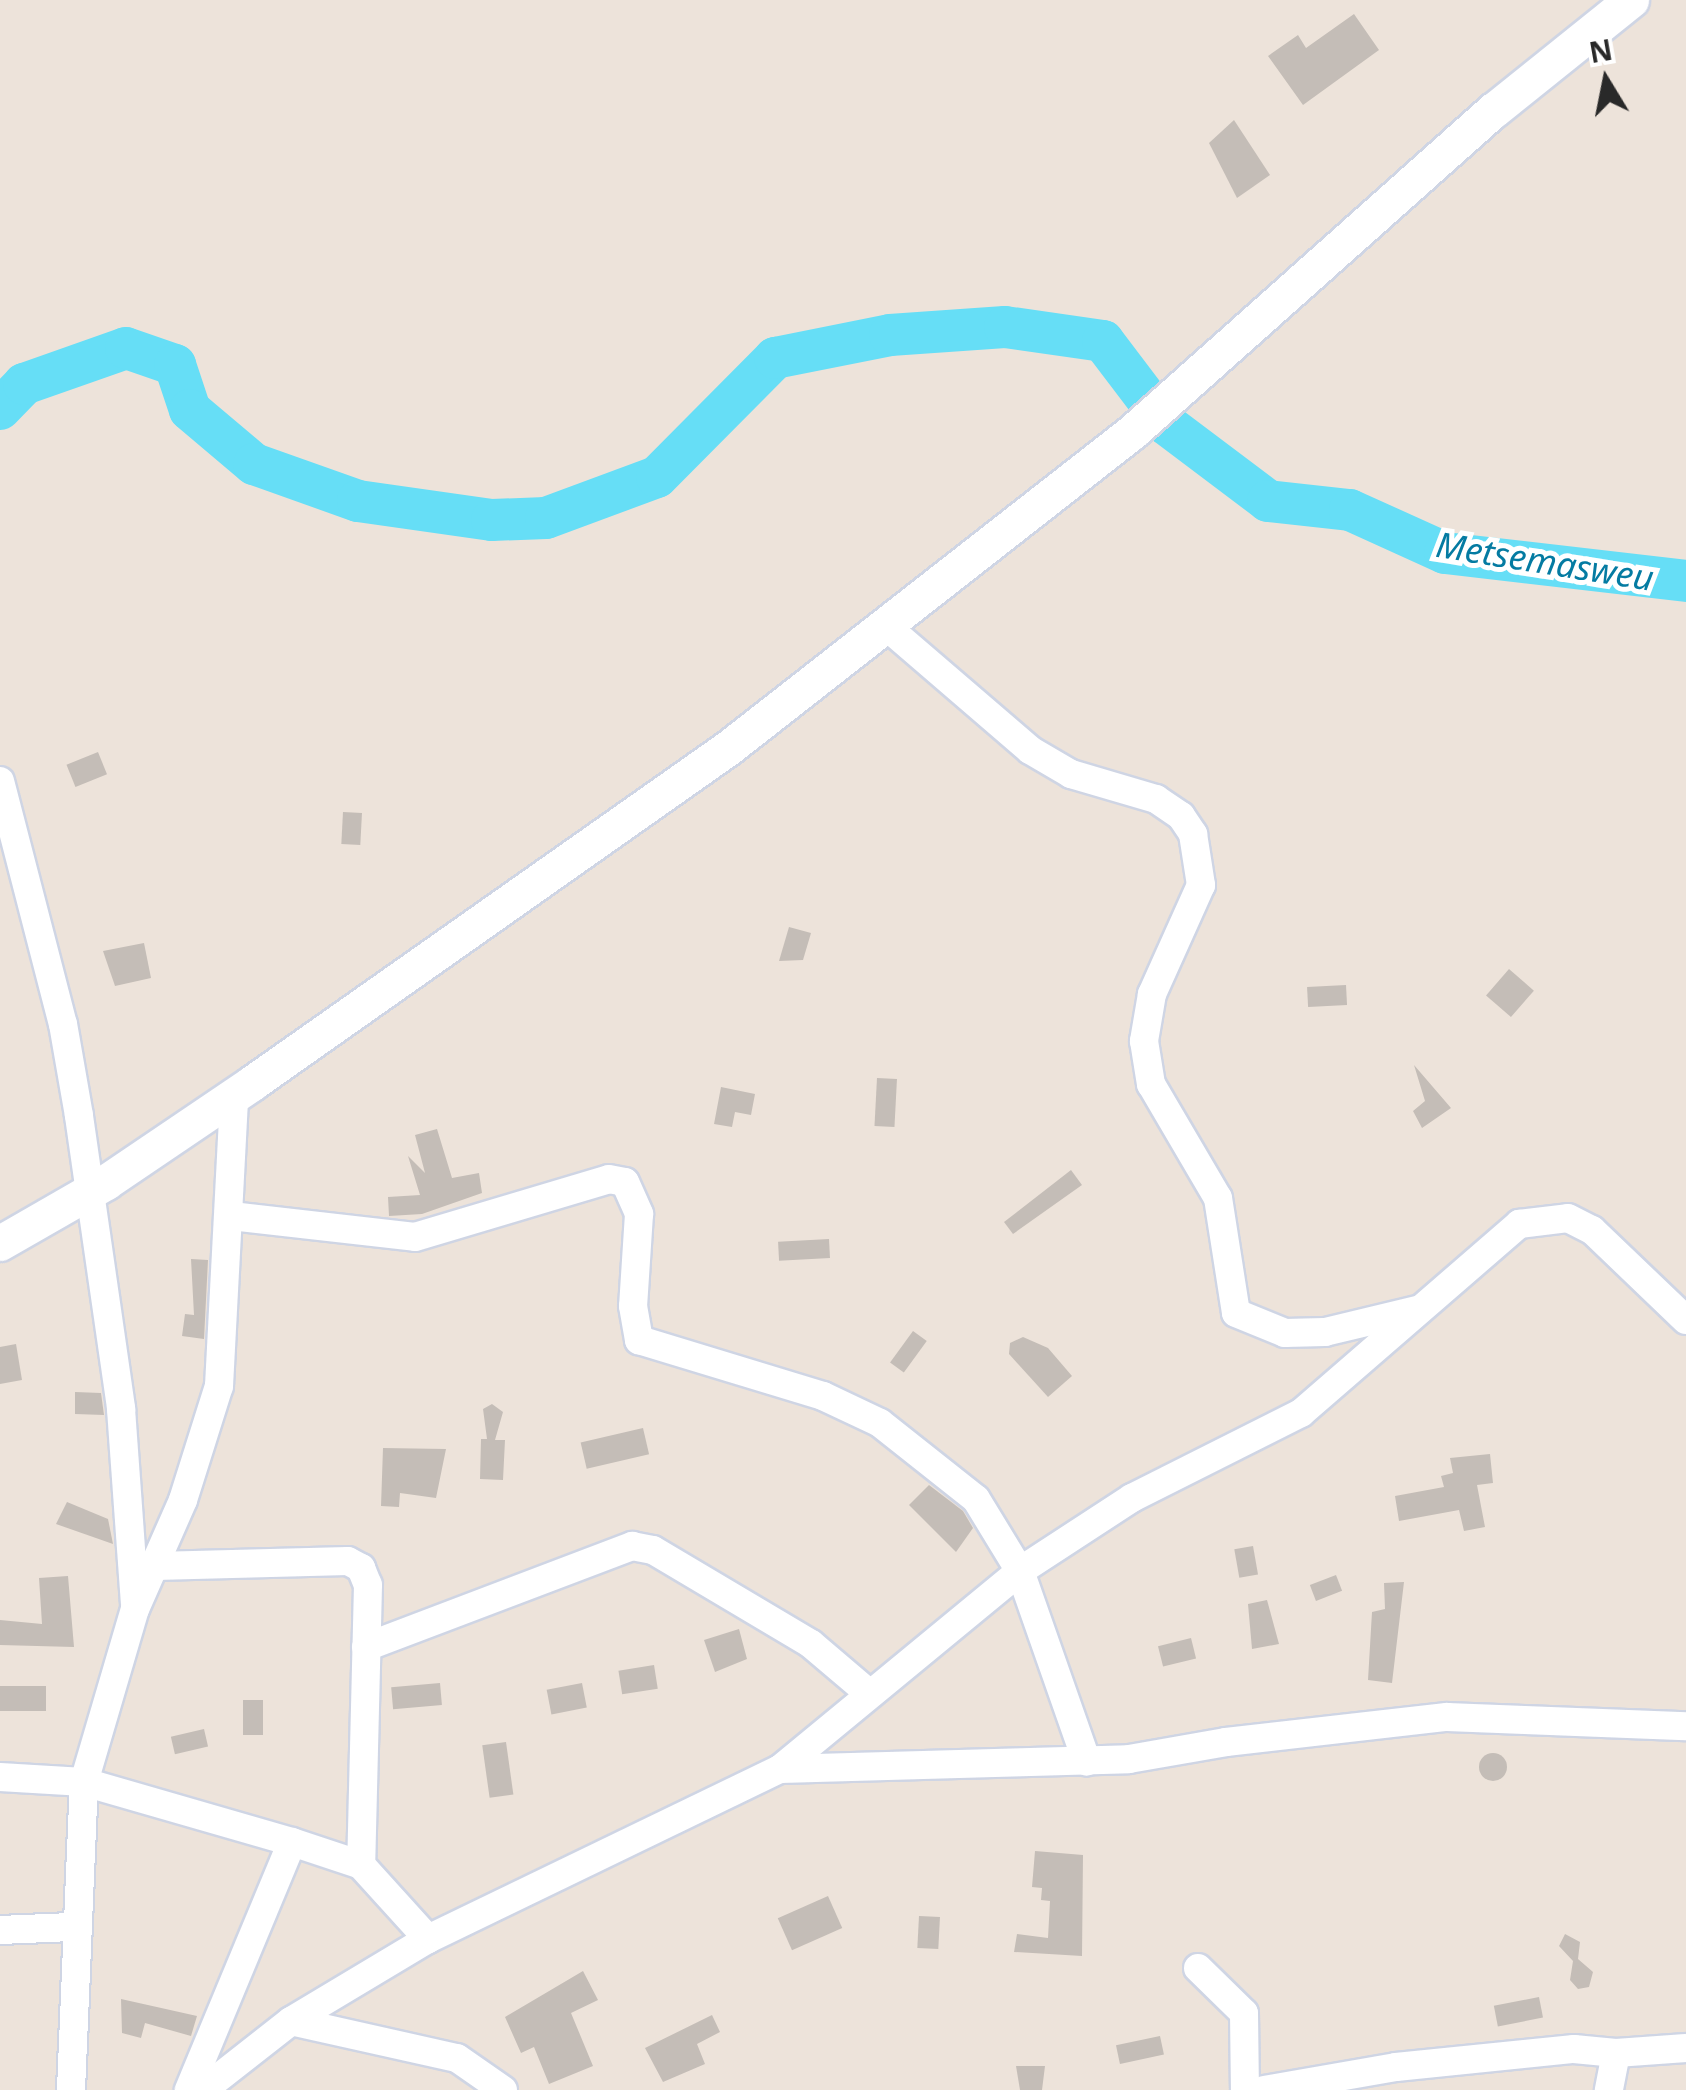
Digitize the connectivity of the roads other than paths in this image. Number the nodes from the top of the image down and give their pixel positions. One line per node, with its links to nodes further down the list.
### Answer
1 (1631, 0): 2 (street)
2 (886, 626): 4 (street); 8 (street)
3 (0, 781): 5 (street)
4 (234, 1096): 5 (street); 6 (street)
5 (89, 1192): 7 (street); 12 (street)
6 (232, 1216): 10 (street); 11 (street)
7 (0, 1242)
8 (1417, 1310): 9 (street); 11 (street)
9 (1686, 1320)
10 (155, 1566): 12 (street); 13 (street)
11 (1020, 1571): 14 (street); 16 (street)
12 (135, 1608): 19 (street)
13 (366, 1647): 14 (street); 21 (street)
14 (870, 1694): 17 (street)
15 (1686, 1726): 16 (street)
16 (1087, 1762): 17 (street)
17 (780, 1768): 24 (street)
18 (0, 1777): 19 (street)
19 (84, 1782): 20 (street); 22 (street)
20 (292, 1842): 21 (street); 30 (street)
21 (361, 1865): 24 (street)
22 (73, 1927): 23 (street); 29 (street)
23 (0, 1930)
24 (428, 1939): 26 (street)
25 (1198, 1968): 33 (street)
26 (291, 2020): 31 (street); 32 (street)
27 (1686, 2048): 28 (street)
28 (1616, 2053): 34 (street); 35 (street)
29 (71, 2090)
30 (190, 2090)
31 (203, 2090)
32 (503, 2090)
33 (1245, 2090)
34 (1264, 2090)
35 (1609, 2090)

